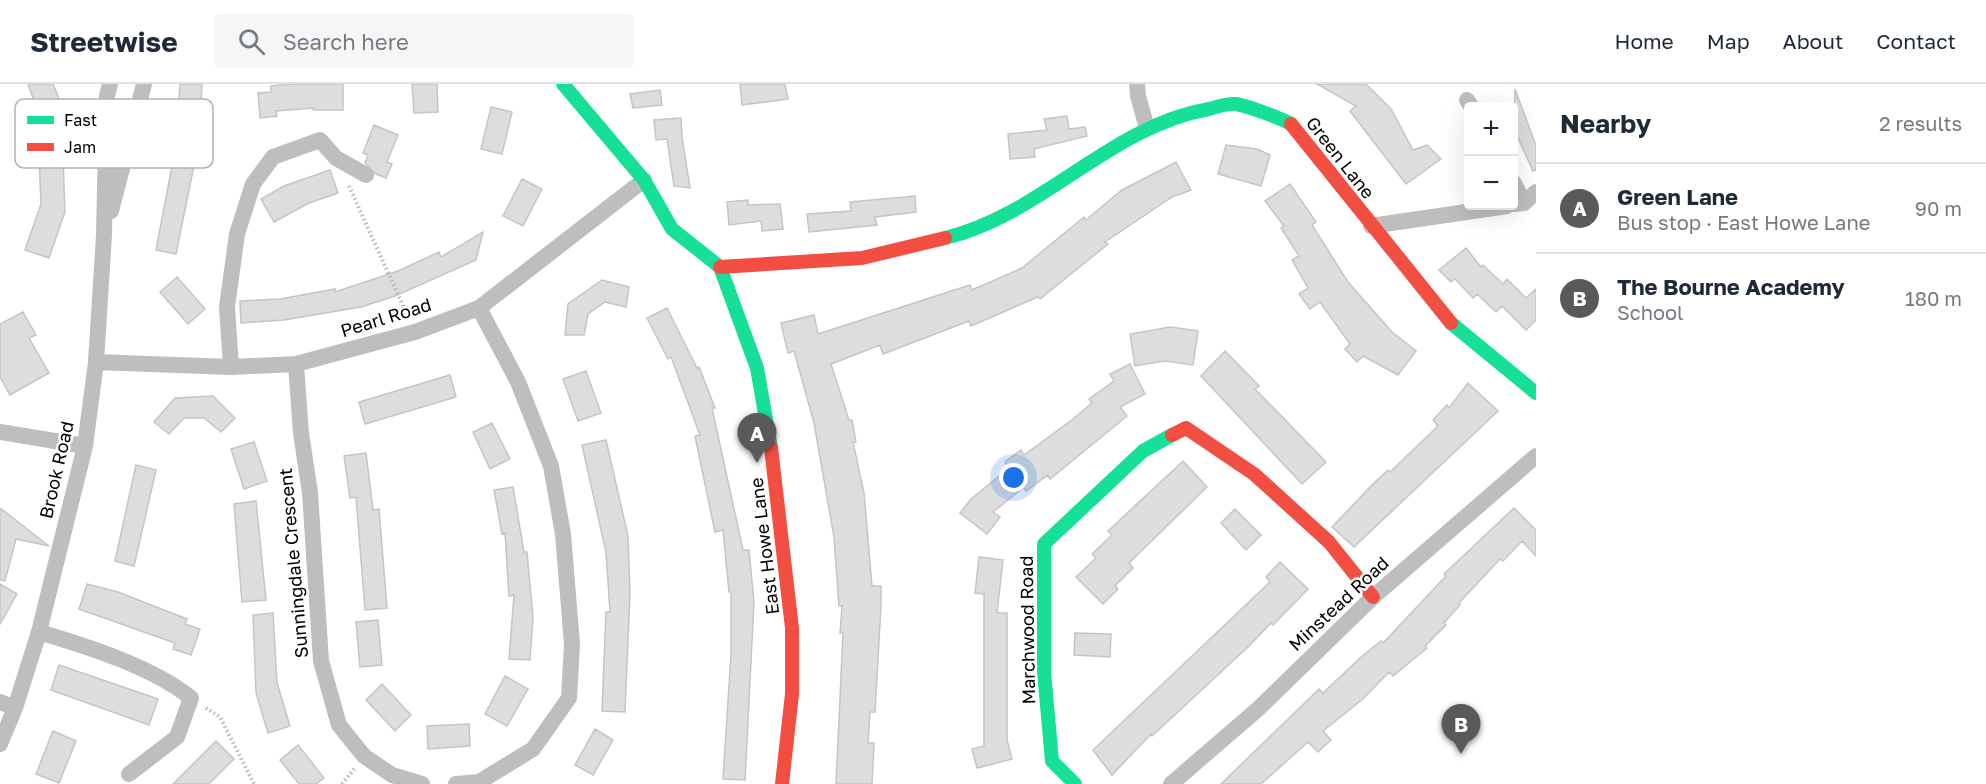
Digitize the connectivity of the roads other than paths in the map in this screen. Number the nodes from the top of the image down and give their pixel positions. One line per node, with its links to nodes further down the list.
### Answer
1 (110, 84): 5 (street, Brook Road)
2 (144, 84): 6 (street, Brook Road)
3 (563, 84): 11 (street)
4 (1137, 84): 7 (street)
5 (107, 99)
6 (140, 99)
7 (1147, 128): 13 (street, Green Lane); 15 (street, Green Lane)
8 (105, 168): 14 (street, Brook Road)
9 (122, 168): 14 (street, Brook Road)
10 (366, 175): 19 (street)
11 (644, 180): 15 (street); 16 (street, Pearl Road)
12 (1480, 210): 13 (street)
13 (1371, 226): 20 (street, Green Lane)
14 (104, 235): 17 (street, Brook Road)
15 (720, 267): 31 (street, East Howe Lane)
16 (480, 308): 18 (street, Pearl Road); 30 (street)
17 (96, 362): 19 (street, Pearl Road); 22 (street, Brook Road)
18 (296, 364): 19 (street, Pearl Road); 29 (street, Sunningdale Crescent)
19 (231, 367)
20 (1536, 393)
21 (0, 432): 22 (street)
22 (85, 446): 25 (street, Brook Road)
23 (1536, 456): 24 (street, Minstead Road)
24 (1373, 597): 32 (street, Marchwood Road); 33 (street, Minstead Road)
25 (39, 632): 26 (street, Brook Road); 28 (street)
26 (8, 705): 27 (street, Brook Road)
27 (0, 744)
28 (129, 774)
29 (422, 784)
30 (456, 784)
31 (783, 784)
32 (1075, 784)
33 (1171, 784)

